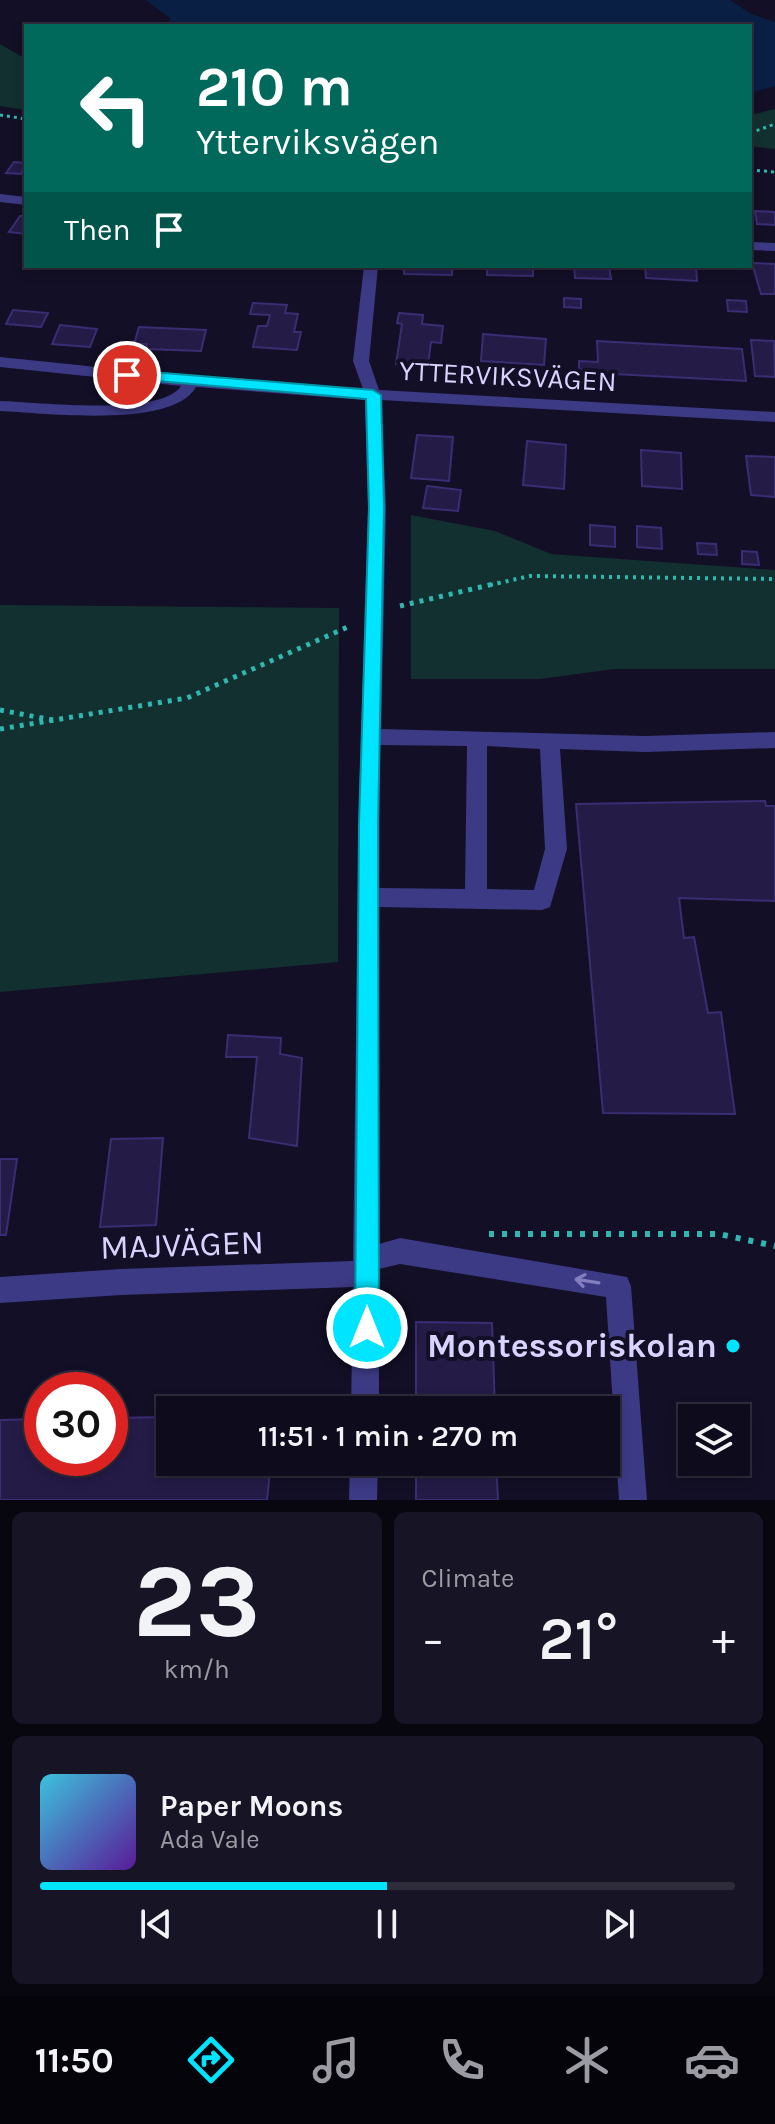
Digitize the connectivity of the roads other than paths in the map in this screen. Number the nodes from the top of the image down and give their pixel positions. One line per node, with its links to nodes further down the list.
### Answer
1 (0, 198): 2 (street)
2 (24, 201)
3 (752, 246): 4 (street)
4 (775, 247)
5 (371, 268): 8 (street)
6 (0, 362): 7 (street, YTTERVIKSVÄGEN)
7 (191, 381): 8 (street, YTTERVIKSVÄGEN); 9 (street)
8 (373, 395): 11 (street, YTTERVIKSVÄGEN); 13 (street)
9 (177, 400): 10 (street); 12 (street)
10 (0, 406)
11 (775, 417)
12 (173, 421)
13 (370, 737): 14 (street); 17 (street)
14 (477, 738): 16 (street); 18 (street)
15 (775, 740): 16 (street)
16 (549, 741): 18 (street)
17 (368, 897): 18 (street); 19 (street)
18 (476, 899)
19 (366, 1267): 20 (street, MAJVÄGEN); 21 (street); 24 (street, MAJVÄGEN, one-way to 19)
20 (0, 1290)
21 (365, 1396)
22 (364, 1476): 23 (street)
23 (363, 1500)
24 (633, 1500)

